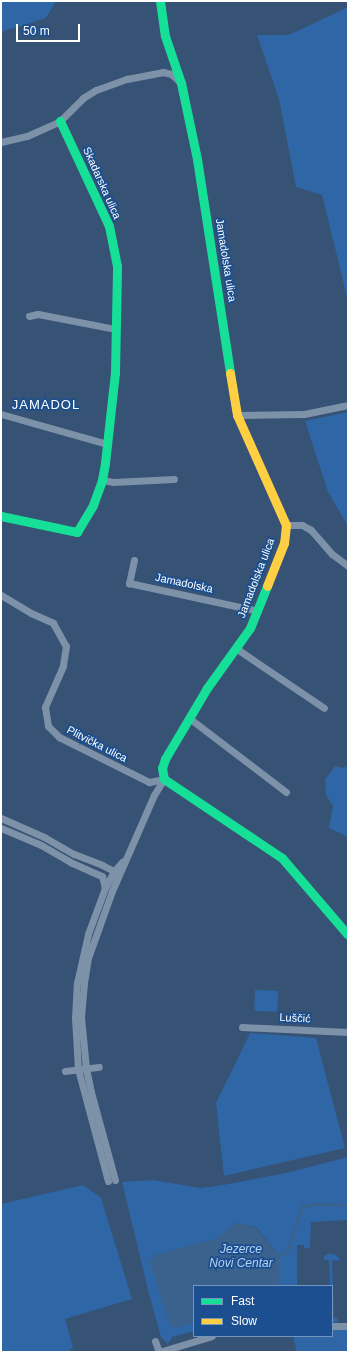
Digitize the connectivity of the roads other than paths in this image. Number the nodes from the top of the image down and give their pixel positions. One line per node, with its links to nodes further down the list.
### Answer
1 (160, 1): 2 (street, Jamadolska ulica)
2 (181, 83): 3 (street); 9 (street, Jamadolska ulica)
3 (60, 121): 4 (street); 6 (street, Skadarska ulica)
4 (1, 142)
5 (29, 316): 6 (street)
6 (115, 328): 10 (street, Skadarska ulica)
7 (348, 405): 9 (street)
8 (1, 414): 10 (street)
9 (237, 415): 14 (street, Jamadolska ulica)
10 (107, 444): 12 (street, Skadarska ulica)
11 (174, 479): 12 (street)
12 (102, 480): 13 (street, Skadarska ulica)
13 (1, 516)
14 (286, 524): 16 (street); 18 (street, Jamadolska ulica)
15 (134, 560): 18 (street, Jamadolska)
16 (348, 566)
17 (1, 595): 22 (street, Plitvička ulica)
18 (258, 611): 19 (street, Jamadolska ulica)
19 (236, 649): 20 (street); 21 (street, Jamadolska ulica)
20 (324, 708)
21 (189, 718): 22 (street, Jamadolska ulica); 23 (street)
22 (164, 779): 26 (street); 31 (street)
23 (286, 792)
24 (1, 818): 27 (street)
25 (1, 828): 28 (street)
26 (127, 857): 27 (street); 29 (street)
27 (114, 871): 28 (street); 29 (street); 30 (street)
28 (102, 876): 30 (street)
29 (117, 882): 35 (street)
30 (105, 888): 36 (street)
31 (348, 935)
32 (242, 1027): 33 (street, Luščić)
33 (348, 1032)
34 (99, 1067): 35 (street)
35 (86, 1068): 36 (street); 36 (street)
36 (78, 1069): 37 (street)
37 (65, 1071)
38 (333, 1326): 39 (street)
39 (348, 1326)
40 (209, 1337): 42 (street)
41 (156, 1341): 42 (street)
42 (159, 1352)

